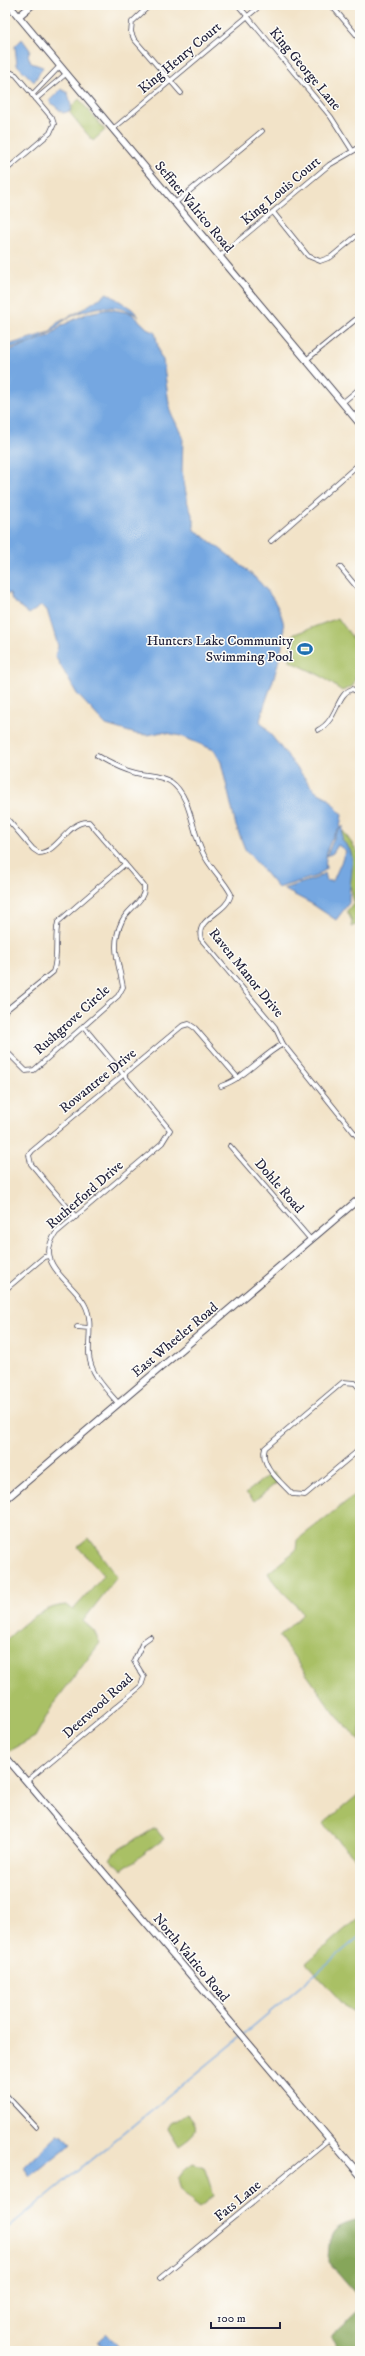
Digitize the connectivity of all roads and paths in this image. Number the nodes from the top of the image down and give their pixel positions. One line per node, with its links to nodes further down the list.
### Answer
1 (9, 5): 7 (street, Seffner Valrico Road)
2 (32, 5): 7 (street)
3 (150, 5): 14 (street)
4 (238, 5): 8 (street, King George Lane)
5 (261, 5): 8 (street, King Henry Court)
6 (331, 5): 9 (street)
7 (18, 16): 10 (street, Seffner Valrico Road)
8 (247, 16): 14 (street, King Henry Court); 22 (street, King George Lane)
9 (360, 39)
10 (60, 66): 12 (street, Seffner Valrico Road); 13 (street)
11 (5, 73): 17 (street)
12 (66, 73): 15 (street); 19 (street, Seffner Valrico Road)
13 (46, 78): 15 (street); 17 (street)
14 (170, 81): 16 (street); 19 (street, King Henry Court)
15 (52, 85): 18 (street)
16 (181, 93)
17 (32, 95): 18 (street)
18 (36, 99): 23 (street)
19 (113, 129): 24 (street, Seffner Valrico Road)
20 (262, 131): 24 (street)
21 (360, 147): 22 (street, King Louis Court)
22 (352, 150): 25 (street, King Louis Court)
23 (5, 171)
24 (175, 203): 27 (street, Seffner Valrico Road)
25 (272, 212): 26 (street); 27 (street, King Louis Court)
26 (360, 233)
27 (220, 256): 29 (street, Seffner Valrico Road)
28 (360, 316): 29 (street)
29 (306, 360): 31 (street, Seffner Valrico Road)
30 (360, 388): 31 (street)
31 (342, 403): 32 (street, Seffner Valrico Road)
32 (360, 424)
33 (360, 463): 34 (street)
34 (271, 541)
35 (340, 567): 36 (street)
36 (360, 590)
37 (360, 693): 38 (street)
38 (318, 730)
39 (97, 756): 44 (street, Raven Manor Drive)
40 (5, 820): 41 (street, Rushgrove Circle)
41 (126, 864): 42 (street); 43 (street, Rushgrove Circle)
42 (5, 1011)
43 (83, 1026): 45 (street, Rushgrove Circle); 46 (street, Rutherford Drive)
44 (283, 1044): 47 (street); 49 (street, Raven Manor Drive)
45 (5, 1050)
46 (123, 1073): 47 (street, Rowantree Drive); 52 (street, Rutherford Drive); 52 (street, Rowantree Drive)
47 (238, 1078): 48 (street)
48 (222, 1086)
49 (360, 1140)
50 (230, 1146): 53 (street, Dohle Road)
51 (360, 1198): 53 (street, East Wheeler Road)
52 (76, 1217): 54 (street, Rutherford Drive)
53 (311, 1240): 61 (street, East Wheeler Road)
54 (49, 1256): 55 (street); 57 (street)
55 (5, 1290)
56 (77, 1327): 57 (street)
57 (89, 1328): 61 (street)
58 (5, 1361): 59 (street)
59 (5, 1372)
60 (360, 1389): 62 (street)
61 (118, 1403): 63 (street, East Wheeler Road)
62 (360, 1449)
63 (5, 1500)
64 (150, 1637): 66 (street, Deerwood Road)
65 (5, 1756): 66 (street, North Valrico Road)
66 (27, 1781): 69 (street, North Valrico Road)
67 (5, 2094): 68 (street)
68 (36, 2127)
69 (329, 2139): 70 (street, North Valrico Road); 71 (street, Fats Lane)
70 (360, 2175)
71 (160, 2278)

